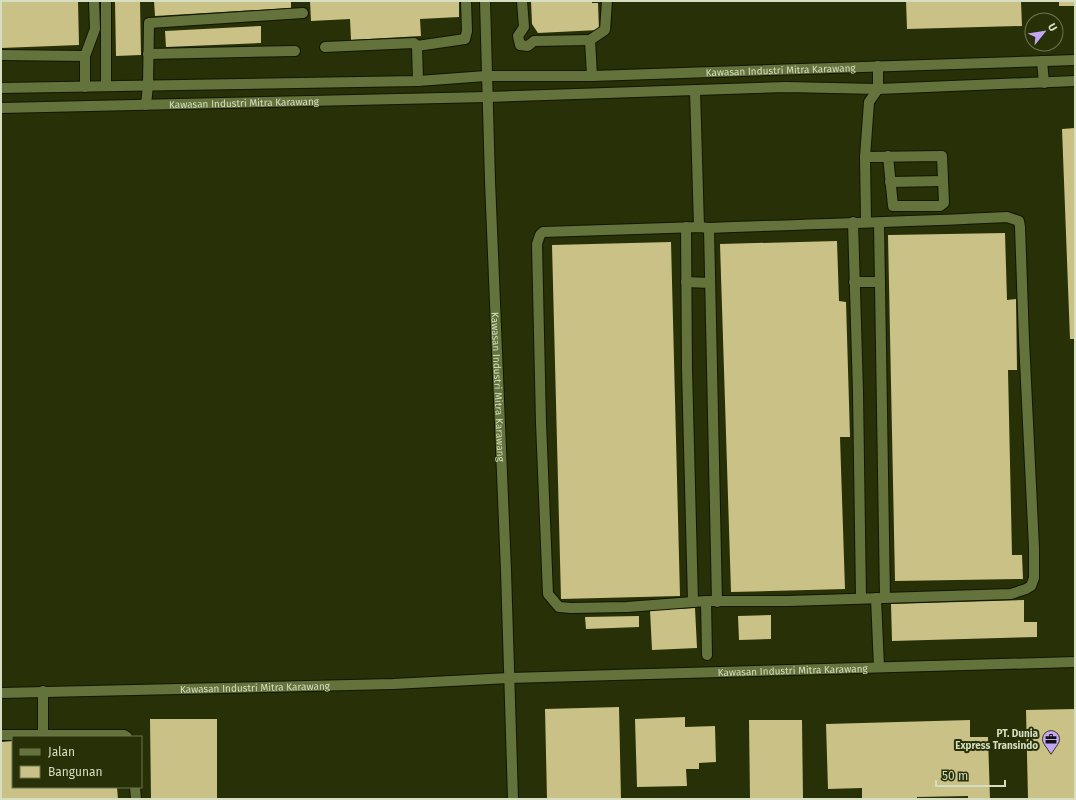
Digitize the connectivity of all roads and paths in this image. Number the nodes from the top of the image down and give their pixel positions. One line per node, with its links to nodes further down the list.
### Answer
1 (94, 1): 14 (street)
2 (106, 1): 25 (street)
3 (466, 1): 9 (street)
4 (485, 1): 18 (street)
5 (522, 1): 8 (street)
6 (607, 1): 8 (street)
7 (303, 13): 12 (street)
8 (590, 40): 19 (street)
9 (417, 46): 10 (street); 20 (street)
10 (325, 47)
11 (295, 51): 12 (street)
12 (148, 54): 23 (street)
13 (1, 55): 14 (street)
14 (85, 56): 24 (street)
15 (1075, 60): 16 (street, Kawasan Industri Mitra Karawang)
16 (1042, 61): 17 (street, Kawasan Industri Mitra Karawang); 22 (street)
17 (878, 66): 19 (street, Kawasan Industri Mitra Karawang); 27 (street)
18 (486, 76): 19 (street, Kawasan Industri Mitra Karawang); 20 (street, Kawasan Industri Mitra Karawang); 29 (street)
19 (592, 76)
20 (418, 81): 23 (street, Kawasan Industri Mitra Karawang)
21 (1075, 81): 22 (street, Kawasan Industri Mitra Karawang)
22 (1044, 83): 27 (street, Kawasan Industri Mitra Karawang)
23 (148, 85): 25 (street, Kawasan Industri Mitra Karawang); 30 (street)
24 (85, 86): 25 (street, Kawasan Industri Mitra Karawang); 26 (street, Kawasan Industri Mitra Karawang)
25 (106, 86)
26 (1, 88)
27 (878, 89): 28 (street, Kawasan Industri Mitra Karawang); 33 (street)
28 (695, 90): 29 (street, Kawasan Industri Mitra Karawang); 40 (street)
29 (487, 97): 30 (street, Kawasan Industri Mitra Karawang); 53 (street, Kawasan Industri Mitra Karawang)
30 (146, 105): 31 (street, Kawasan Industri Mitra Karawang)
31 (1, 108)
32 (888, 156): 33 (street); 34 (street); 35 (street)
33 (865, 157): 36 (street)
34 (943, 181): 35 (street); 35 (street)
35 (890, 182)
36 (866, 221): 37 (street); 38 (street)
37 (852, 222): 40 (street); 42 (street)
38 (879, 223): 43 (street); 46 (street)
39 (686, 228): 40 (street); 41 (street); 48 (street)
40 (704, 228): 44 (street)
41 (686, 282): 44 (street); 48 (street)
42 (854, 282): 43 (street); 45 (street)
43 (880, 282): 46 (street)
44 (710, 283): 49 (street)
45 (861, 598): 46 (street); 49 (street)
46 (881, 598): 52 (street)
47 (706, 601): 48 (street); 49 (street); 50 (street)
48 (693, 602)
49 (717, 602)
50 (707, 655)
51 (1075, 662): 52 (street, Kawasan Industri Mitra Karawang)
52 (878, 667): 53 (street, Kawasan Industri Mitra Karawang)
53 (509, 678): 54 (street, Kawasan Industri Mitra Karawang); 61 (street, Kawasan Industri Mitra Karawang)
54 (43, 691): 55 (street, Kawasan Industri Mitra Karawang); 56 (street)
55 (1, 693)
56 (43, 735): 57 (street); 58 (street)
57 (1, 736)
58 (126, 736)
59 (135, 788): 60 (street)
60 (136, 799)
61 (514, 799)

